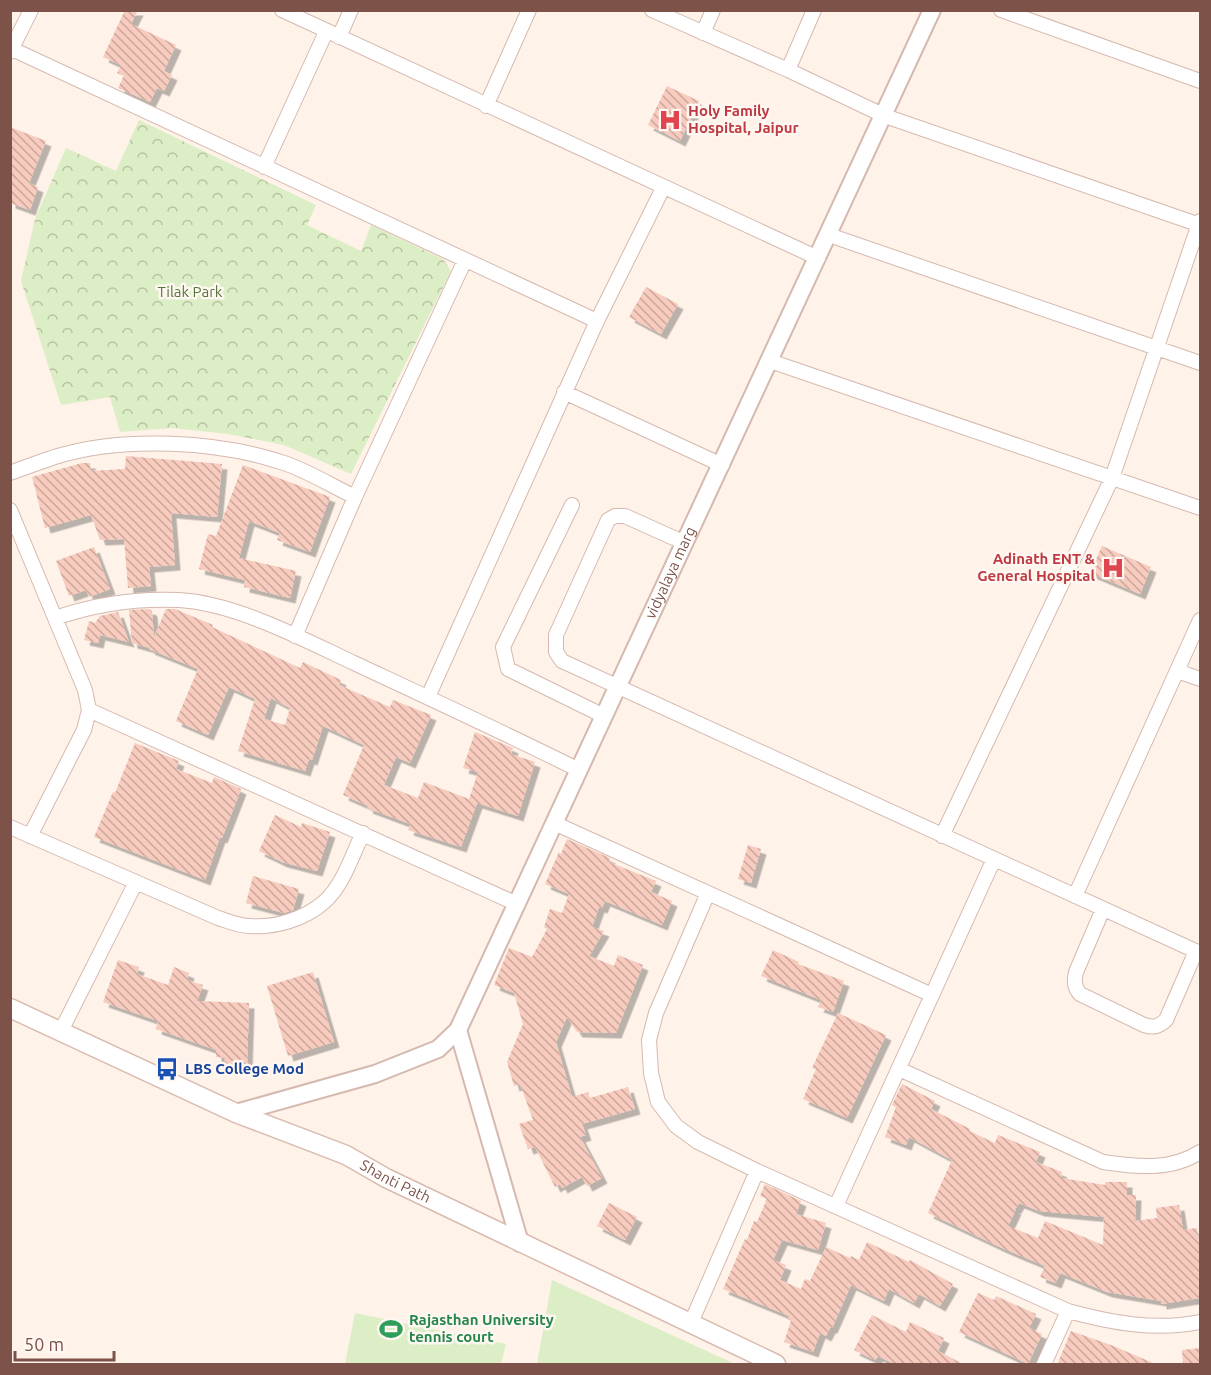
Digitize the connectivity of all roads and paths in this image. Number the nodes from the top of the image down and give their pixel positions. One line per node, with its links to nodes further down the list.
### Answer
1 (31, 10): 12 (street)
2 (282, 10): 11 (street)
3 (351, 10): 11 (street)
4 (529, 10): 15 (street)
5 (652, 10): 10 (street)
6 (713, 10): 10 (street)
7 (814, 10): 13 (street)
8 (932, 10): 16 (street, vidyalaya marg)
9 (1001, 10): 14 (street)
10 (703, 33): 13 (street)
11 (333, 35): 15 (street); 17 (street)
12 (11, 51): 17 (street)
13 (788, 70): 16 (street)
14 (1200, 81)
15 (486, 106): 18 (street)
16 (885, 116): 19 (street); 20 (street, vidyalaya marg)
17 (264, 167): 22 (street)
18 (663, 188): 21 (street); 23 (street)
19 (1200, 223): 24 (street)
20 (829, 235): 21 (street, vidyalaya marg); 24 (street)
21 (818, 258): 25 (street, vidyalaya marg)
22 (465, 260): 23 (street); 31 (street)
23 (597, 321): 27 (street)
24 (1157, 348): 26 (street); 30 (street)
25 (770, 361): 28 (street, vidyalaya marg); 30 (street)
26 (1200, 363)
27 (564, 392): 28 (street); 43 (street)
28 (722, 465): 36 (street, vidyalaya marg)
29 (10, 473): 31 (street)
30 (1112, 478): 33 (street); 51 (street)
31 (355, 497): 39 (street)
32 (572, 505): 45 (street)
33 (1200, 508)
34 (10, 510): 35 (street)
35 (14, 534): 37 (street)
36 (685, 543): 42 (street, vidyalaya marg); 42 (street)
37 (55, 618): 39 (street); 44 (street)
38 (1200, 620): 40 (street)
39 (295, 636): 43 (street)
40 (1177, 671): 41 (street); 55 (street)
41 (1200, 678)
42 (617, 688): 45 (street, vidyalaya marg); 51 (street)
43 (428, 697): 46 (street)
44 (89, 710): 49 (street); 50 (street)
45 (604, 716): 46 (street, vidyalaya marg)
46 (579, 770): 47 (street, vidyalaya marg)
47 (554, 823): 54 (street); 56 (street, vidyalaya marg)
48 (10, 827): 50 (street)
49 (363, 833): 53 (street); 56 (street)
50 (30, 836): 53 (street)
51 (942, 836): 52 (street)
52 (994, 859): 55 (street); 59 (street)
53 (136, 882): 62 (street)
54 (708, 893): 59 (street); 66 (street)
55 (1076, 896): 57 (street)
56 (517, 904): 61 (street, vidyalaya marg)
57 (1103, 909): 58 (street); 58 (street)
58 (1198, 952)
59 (932, 995): 63 (street)
60 (10, 1008): 62 (main road, Shanti Path)
61 (458, 1030): 64 (street); 68 (street)
62 (62, 1031): 64 (main road, Shanti Path)
63 (898, 1070): 65 (street); 67 (street)
64 (236, 1113): 68 (main road, Shanti Path)
65 (1200, 1152)
66 (757, 1171): 67 (street); 71 (street)
67 (836, 1206): 69 (street)
68 (520, 1243): 71 (main road, Shanti Path)
69 (1068, 1311): 70 (street); 73 (street)
70 (1200, 1322)
71 (690, 1325): 72 (main road, Shanti Path)
72 (776, 1365)
73 (1044, 1365)

